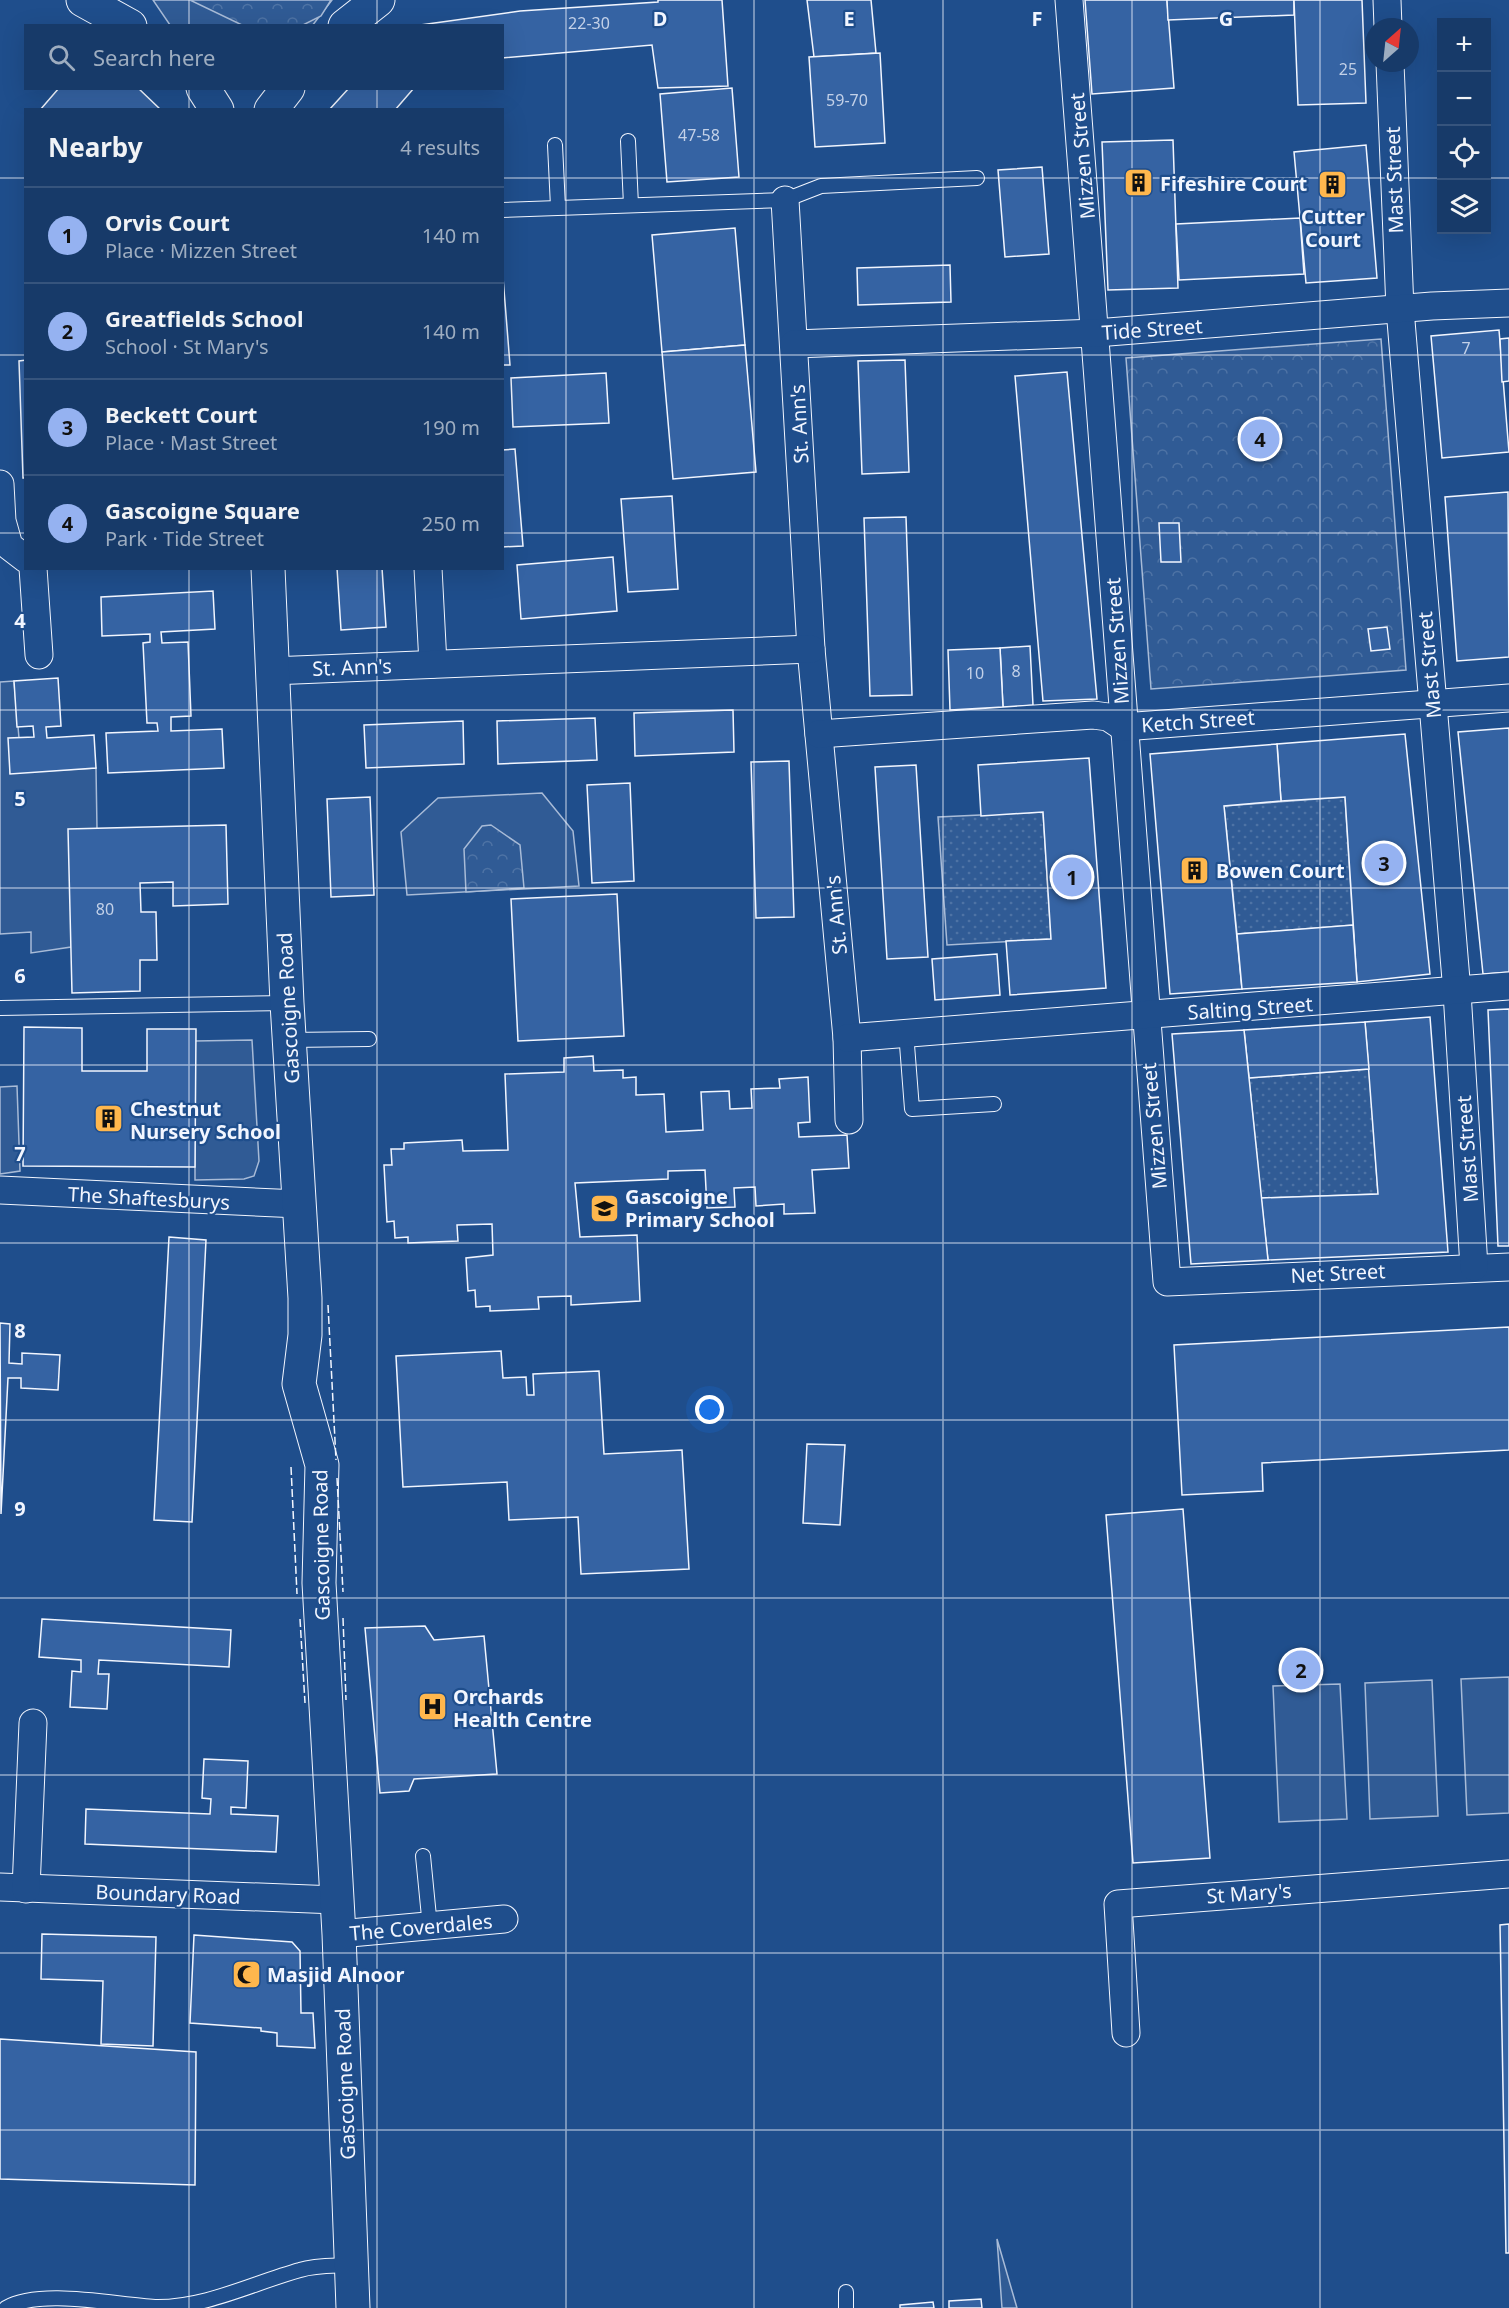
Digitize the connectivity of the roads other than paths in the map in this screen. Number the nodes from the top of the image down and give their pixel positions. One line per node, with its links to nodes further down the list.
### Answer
1 (83, 0): 8 (street)
2 (125, 0): 9 (street)
3 (378, 0): 6 (street)
4 (1070, 0): 24 (street, Mizzen Street)
5 (1387, 0): 7 (street)
6 (352, 15)
7 (1388, 18)
8 (126, 24)
9 (134, 24)
10 (1390, 72): 23 (street, Mast Street)
11 (204, 90): 13 (street)
12 (286, 90): 14 (street)
13 (215, 108)
14 (273, 108)
15 (628, 141): 19 (lane)
16 (555, 145): 20 (lane)
17 (977, 178): 18 (lane)
18 (785, 200): 19 (lane); 25 (street, St. Ann's)
19 (632, 205): 20 (lane)
20 (558, 207): 21 (lane)
21 (504, 210)
22 (1509, 303): 23 (street, Tide Street)
23 (1400, 309): 24 (street, Tide Street); 36 (street, Mast Street)
24 (1096, 333): 25 (street, Tide Street); 37 (street, Mizzen Street)
25 (794, 344): 31 (street, St. Ann's)
26 (0, 484): 27 (street)
27 (24, 557)
28 (33, 570): 32 (street)
29 (268, 570): 34 (street, Gascoigne Road)
30 (428, 570): 33 (street)
31 (811, 649): 33 (street, St. Ann's); 38 (street, St. Ann's)
32 (39, 655)
33 (433, 664): 34 (street, St. Ann's)
34 (271, 670): 41 (street, Gascoigne Road)
35 (1509, 698): 36 (street, Ketch Street)
36 (1433, 703): 37 (street, Ketch Street); 40 (street, Mast Street)
37 (1124, 727): 38 (street, Ketch Street); 43 (street, Mizzen Street)
38 (819, 734): 45 (street, St. Ann's)
39 (1509, 986): 40 (street, Salting Street)
40 (1457, 992): 43 (street, Salting Street); 52 (street, Mast Street)
41 (287, 1003): 42 (lane); 47 (street, Gascoigne Road)
42 (0, 1008)
43 (1146, 1016): 44 (street, Salting Street); 54 (street, Mizzen Street)
44 (906, 1032): 45 (street); 48 (lane)
45 (847, 1038): 49 (street, St. Ann's)
46 (369, 1039): 47 (lane)
47 (289, 1040): 51 (street, Gascoigne Road)
48 (994, 1104)
49 (849, 1120)
50 (0, 1191): 51 (street, The Shaftesburys)
51 (299, 1204): 59 (street, Gascoigne Road)
52 (1474, 1267): 53 (street, Net Street); 54 (street, Net Street)
53 (1509, 1267)
54 (1167, 1282)
55 (33, 1723): 58 (street)
56 (423, 1856): 61 (lane)
57 (1509, 1874): 63 (street, St Mary's)
58 (13, 1888): 59 (street, Boundary Road)
59 (336, 1900): 62 (street, Gascoigne Road)
60 (504, 1919): 61 (street, The Coverdales)
61 (430, 1927): 62 (street, The Coverdales)
62 (339, 1934): 64 (street, Gascoigne Road)
63 (1126, 2033)
64 (350, 2265): 66 (lane); 67 (street, Gascoigne Road)
65 (846, 2292): 68 (lane)
66 (6, 2308)
67 (353, 2308)
68 (846, 2308)

